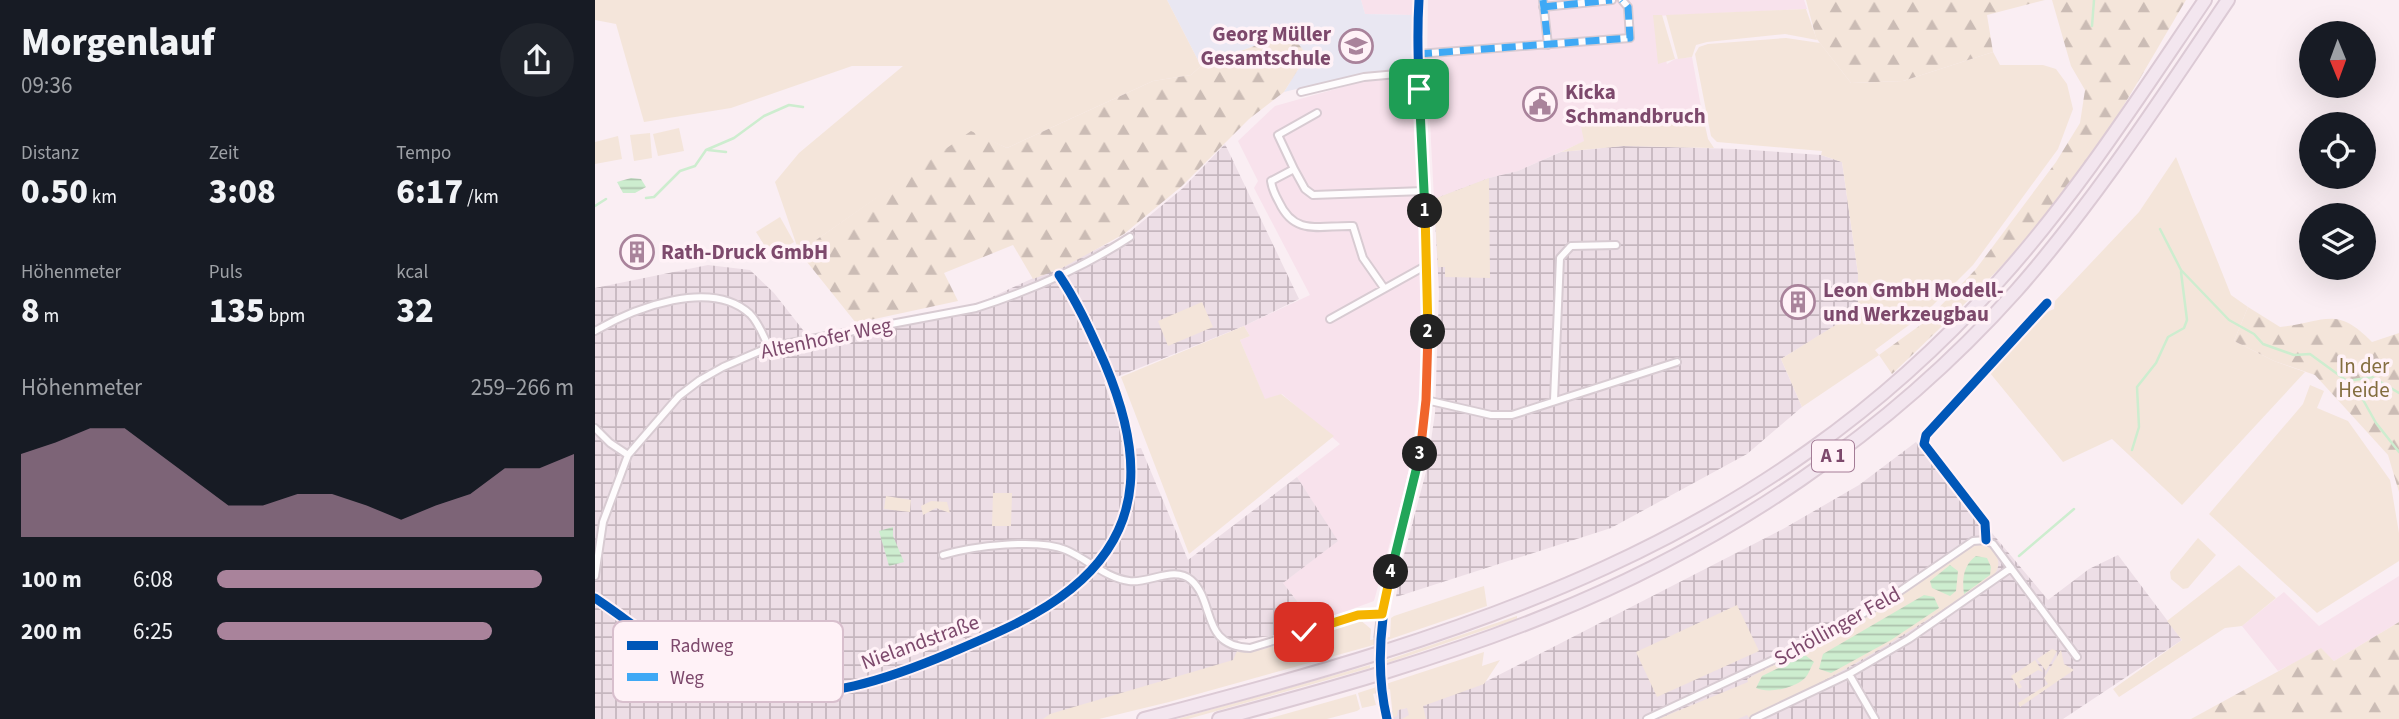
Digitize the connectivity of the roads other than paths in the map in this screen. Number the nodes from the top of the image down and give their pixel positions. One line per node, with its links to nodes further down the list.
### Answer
1 (1419, 0): 8 (street)
2 (1612, 0): 6 (street)
3 (1622, 0): 7 (street)
4 (2205, 0): 38 (highway, A 1)
5 (2228, 0): 39 (highway, A 1)
6 (1543, 3): 7 (street)
7 (1548, 45): 8 (street)
8 (1418, 54): 9 (street)
9 (1419, 72): 10 (street); 13 (street)
10 (1301, 92)
11 (1317, 113): 12 (street)
12 (1294, 169): 13 (street); 18 (street)
13 (1424, 191): 16 (street)
14 (1130, 237): 17 (street, Altenhofer Weg)
15 (1616, 245): 24 (street)
16 (1427, 265): 18 (street); 23 (street)
17 (1059, 275): 21 (street, Altenhofer Weg); 28 (street, Nielandstraße)
18 (1384, 288): 19 (street)
19 (1330, 319)
20 (595, 331): 21 (street)
21 (769, 347): 26 (street, Altenhofer Weg)
22 (1677, 362): 24 (street)
23 (1426, 400): 24 (street); 33 (street)
24 (1554, 400)
25 (595, 428): 26 (street)
26 (628, 455): 30 (street, Altenhofer Weg)
27 (943, 555): 28 (street)
28 (1095, 566): 33 (street); 37 (street, Nielandstraße)
29 (2011, 568): 35 (street, Schöllinger Feld); 36 (street); 41 (street, Schöllinger Feld)
30 (595, 576)
31 (595, 590): 32 (street)
32 (595, 598): 34 (street, Nielandstraße)
33 (1382, 614): 40 (street, bridge)
34 (630, 621)
35 (2077, 657)
36 (1849, 674): 42 (street); 43 (street)
37 (843, 685)
38 (1145, 719)
39 (1219, 719)
40 (1387, 719)
41 (1647, 719)
42 (1754, 719)
43 (1875, 719)

